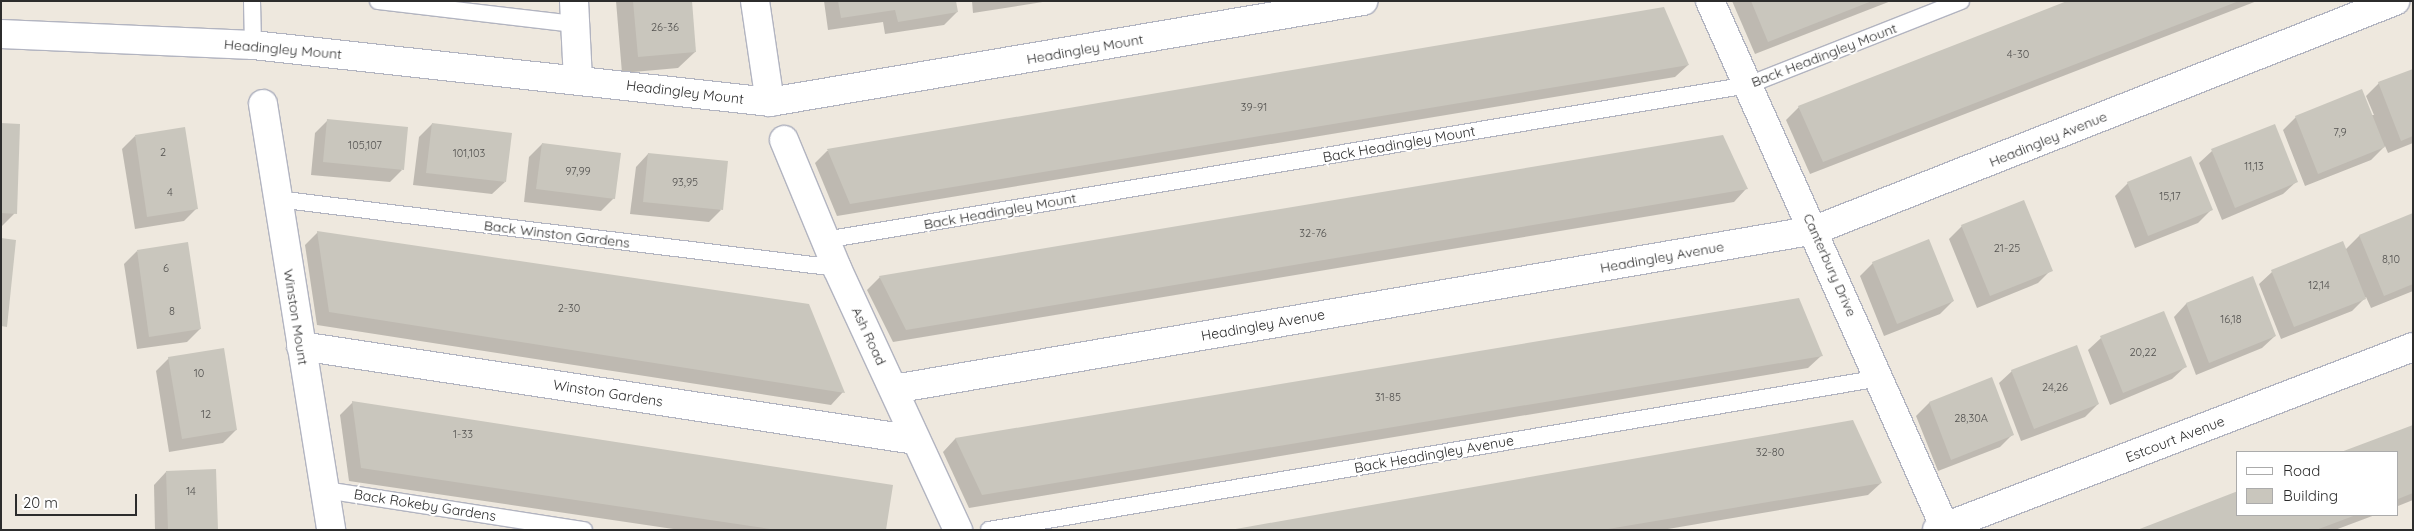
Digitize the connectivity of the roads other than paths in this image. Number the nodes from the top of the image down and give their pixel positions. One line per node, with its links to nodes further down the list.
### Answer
1 (252, 1): 10 (lane)
2 (378, 1): 8 (lane)
3 (755, 1): 13 (street)
4 (1363, 1): 13 (street, Headingley Mount)
5 (1710, 1): 12 (street, Canterbury Drive)
6 (1961, 1): 12 (lane, Back Headingley Mount)
7 (2396, 1): 17 (street, Headingley Avenue)
8 (575, 13): 11 (street)
9 (1, 34): 10 (street, Headingley Mount)
10 (253, 46): 11 (street, Headingley Mount)
11 (578, 79): 13 (street, Headingley Mount)
12 (1748, 85): 17 (street, Canterbury Drive); 18 (lane, Back Headingley Mount)
13 (770, 102)
14 (262, 104): 16 (street, Winston Mount)
15 (784, 140): 18 (street, Ash Road)
16 (277, 199): 19 (lane, Back Winston Gardens); 20 (street, Winston Mount)
17 (1815, 230): 22 (street, Canterbury Drive); 23 (street, Headingley Avenue)
18 (825, 240): 19 (street, Ash Road)
19 (837, 268): 23 (street, Ash Road)
20 (301, 346): 24 (street, Winston Gardens); 25 (street, Winston Mount)
21 (2413, 347): 26 (street, Estcourt Avenue)
22 (1880, 378): 26 (street, Canterbury Drive); 30 (lane, Back Headingley Avenue)
23 (894, 389): 24 (street, Ash Road)
24 (915, 440): 29 (street, Ash Road)
25 (325, 490): 27 (street, Winston Mount); 28 (lane, Back Rokeby Gardens)
26 (1942, 529)
27 (331, 530)
28 (584, 530)
29 (958, 530)
30 (989, 530)

